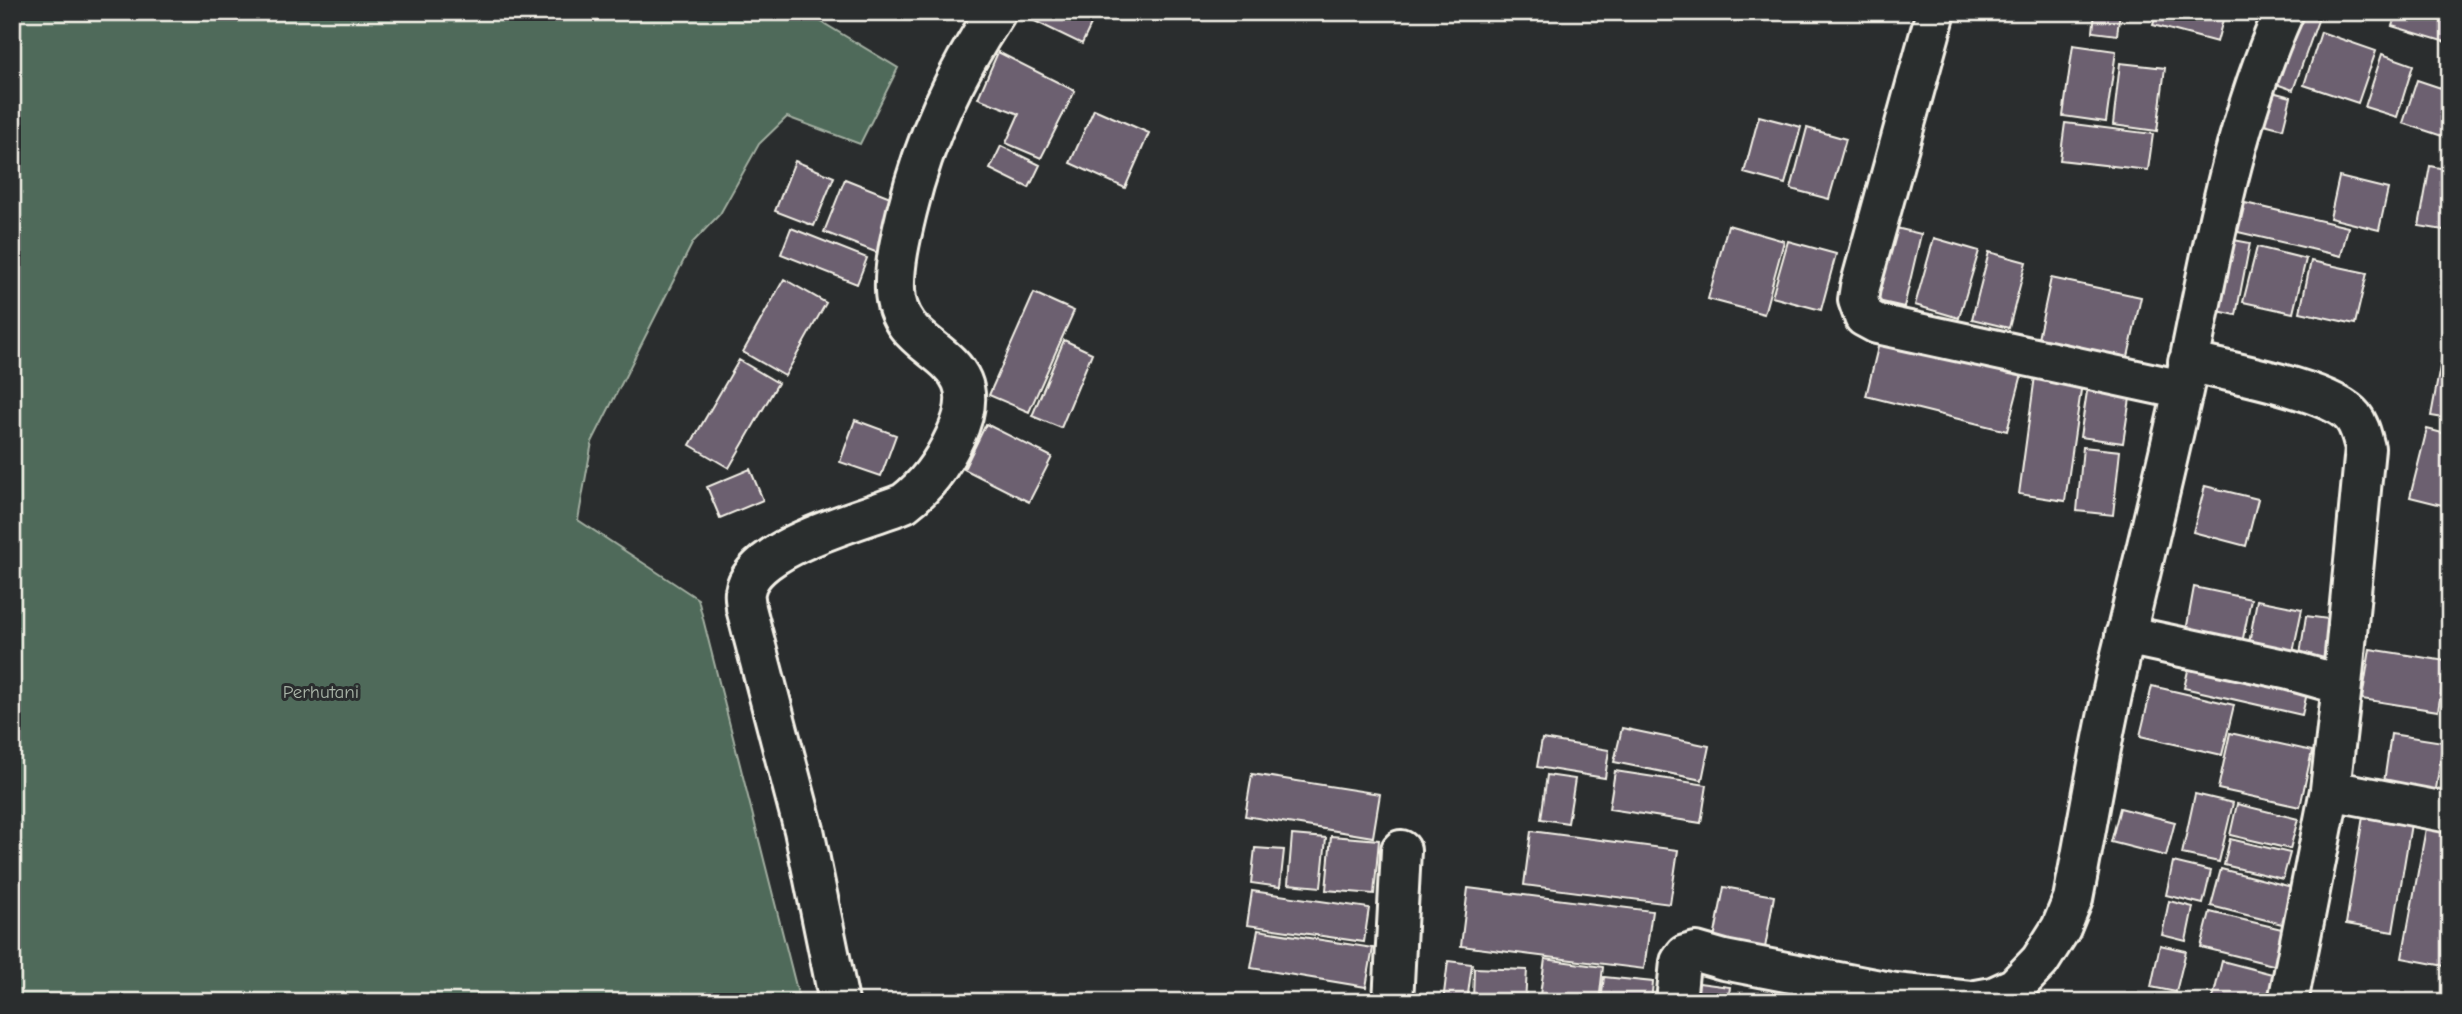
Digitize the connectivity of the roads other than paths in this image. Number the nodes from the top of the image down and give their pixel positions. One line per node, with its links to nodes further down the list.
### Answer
1 (996, 12): 10 (street)
2 (1936, 12): 4 (street)
3 (2284, 12): 4 (street)
4 (2185, 376): 5 (street); 6 (street)
5 (2125, 635): 6 (street); 12 (street)
6 (2342, 685): 7 (street)
7 (2330, 790): 8 (street); 13 (street)
8 (2450, 813)
9 (1401, 850): 11 (street)
10 (839, 1002)
11 (1393, 1002)
12 (1676, 1002)
13 (2288, 1002)

